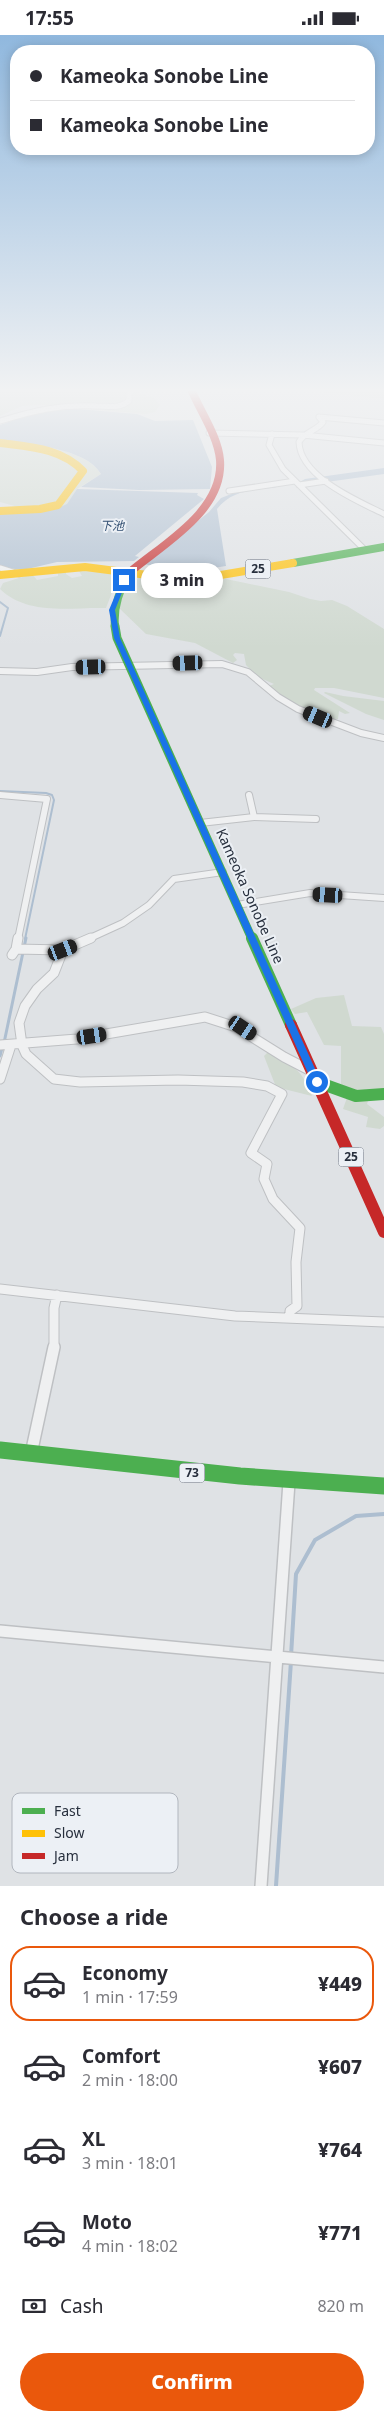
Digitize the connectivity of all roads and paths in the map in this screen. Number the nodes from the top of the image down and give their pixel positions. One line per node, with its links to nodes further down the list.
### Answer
1 (80, 475): 10 (main road)
2 (221, 475): 14 (main road)
3 (289, 475): 5 (street)
4 (316, 475): 6 (street)
5 (294, 481): 7 (street); 8 (street)
6 (326, 481): 7 (street); 11 (street)
7 (299, 485): 13 (street)
8 (230, 491)
9 (384, 510): 11 (street)
10 (0, 511)
11 (384, 514)
12 (384, 547): 13 (main road, 25)
13 (364, 549): 14 (main road, 25)
14 (138, 564): 16 (main road, 25); 18 (main road, Kameoka Sonobe Line / 25)
15 (0, 568): 16 (street)
16 (19, 573): 17 (main road, 25)
17 (0, 575)
18 (129, 665): 19 (street); 20 (street); 25 (main road, Kameoka Sonobe Line / 25)
19 (0, 671)
20 (384, 738)
21 (0, 795): 29 (street)
22 (249, 795): 23 (street)
23 (254, 817): 24 (street); 25 (street)
24 (316, 819)
25 (200, 823): 26 (main road, Kameoka Sonobe Line / 25)
26 (222, 872): 28 (main road, Kameoka Sonobe Line / 25); 29 (street)
27 (384, 898): 28 (street)
28 (237, 905): 33 (main road, Kameoka Sonobe Line / 25)
29 (63, 950): 32 (street)
30 (0, 1045): 31 (street)
31 (11, 1045): 32 (street); 34 (street)
32 (22, 1045): 33 (street); 39 (street)
33 (314, 1076): 35 (main road); 36 (main road, Kameoka Sonobe Line / 25)
34 (0, 1079)
35 (384, 1094)
36 (384, 1232)
37 (0, 1289): 38 (street)
38 (57, 1295): 39 (street); 42 (street)
39 (290, 1318): 40 (street)
40 (384, 1323)
41 (0, 1450): 42 (main road, 73)
42 (32, 1454): 43 (main road, 73)
43 (289, 1482): 44 (main road, 73); 46 (street)
44 (384, 1486)
45 (0, 1631): 46 (street)
46 (276, 1657): 47 (street); 48 (street)
47 (384, 1667)
48 (261, 1886)

